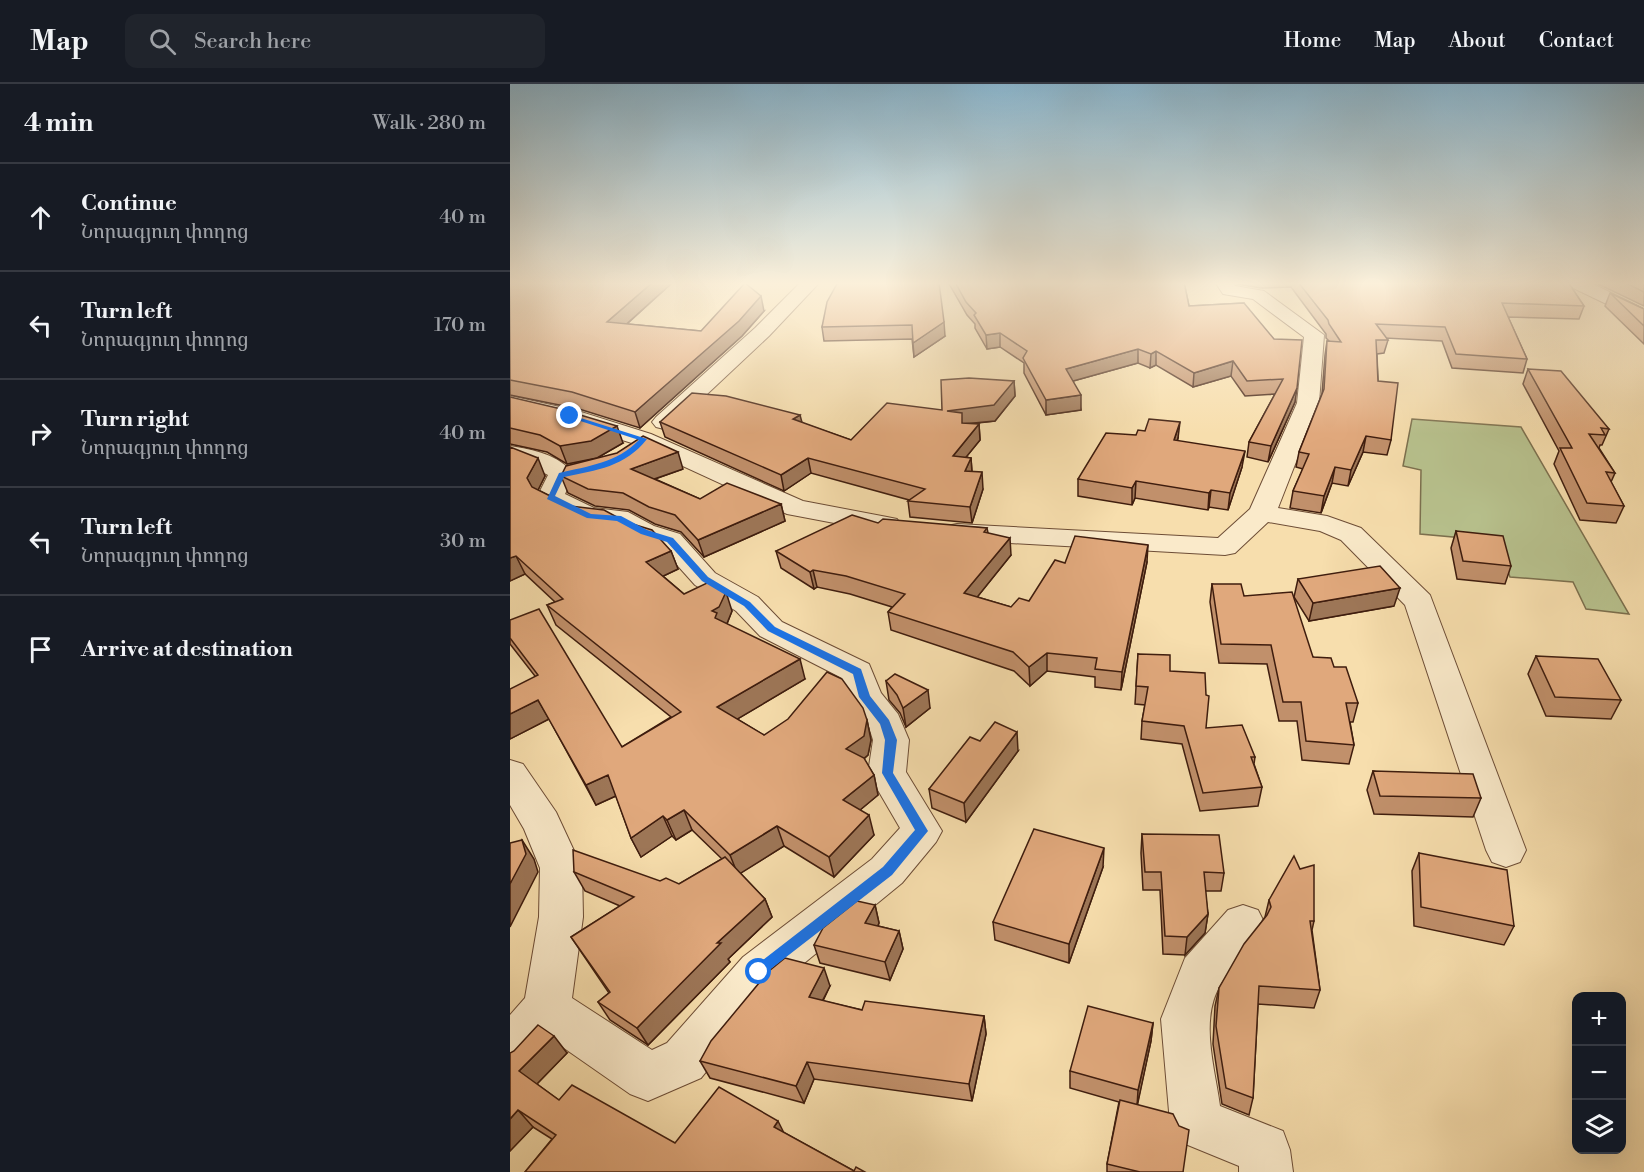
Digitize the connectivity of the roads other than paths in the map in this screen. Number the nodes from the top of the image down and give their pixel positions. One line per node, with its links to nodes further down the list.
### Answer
1 (759, 333): 4 (street)
2 (1311, 333): 7 (street)
3 (510, 403): 4 (street)
4 (643, 439): 6 (street); 7 (street)
5 (510, 453): 11 (street)
6 (622, 457)
7 (1262, 513): 9 (street)
8 (510, 774): 11 (street)
9 (1506, 850)
10 (1243, 924): 13 (street)
11 (547, 1009): 12 (street)
12 (510, 1050)
13 (1266, 1172)

